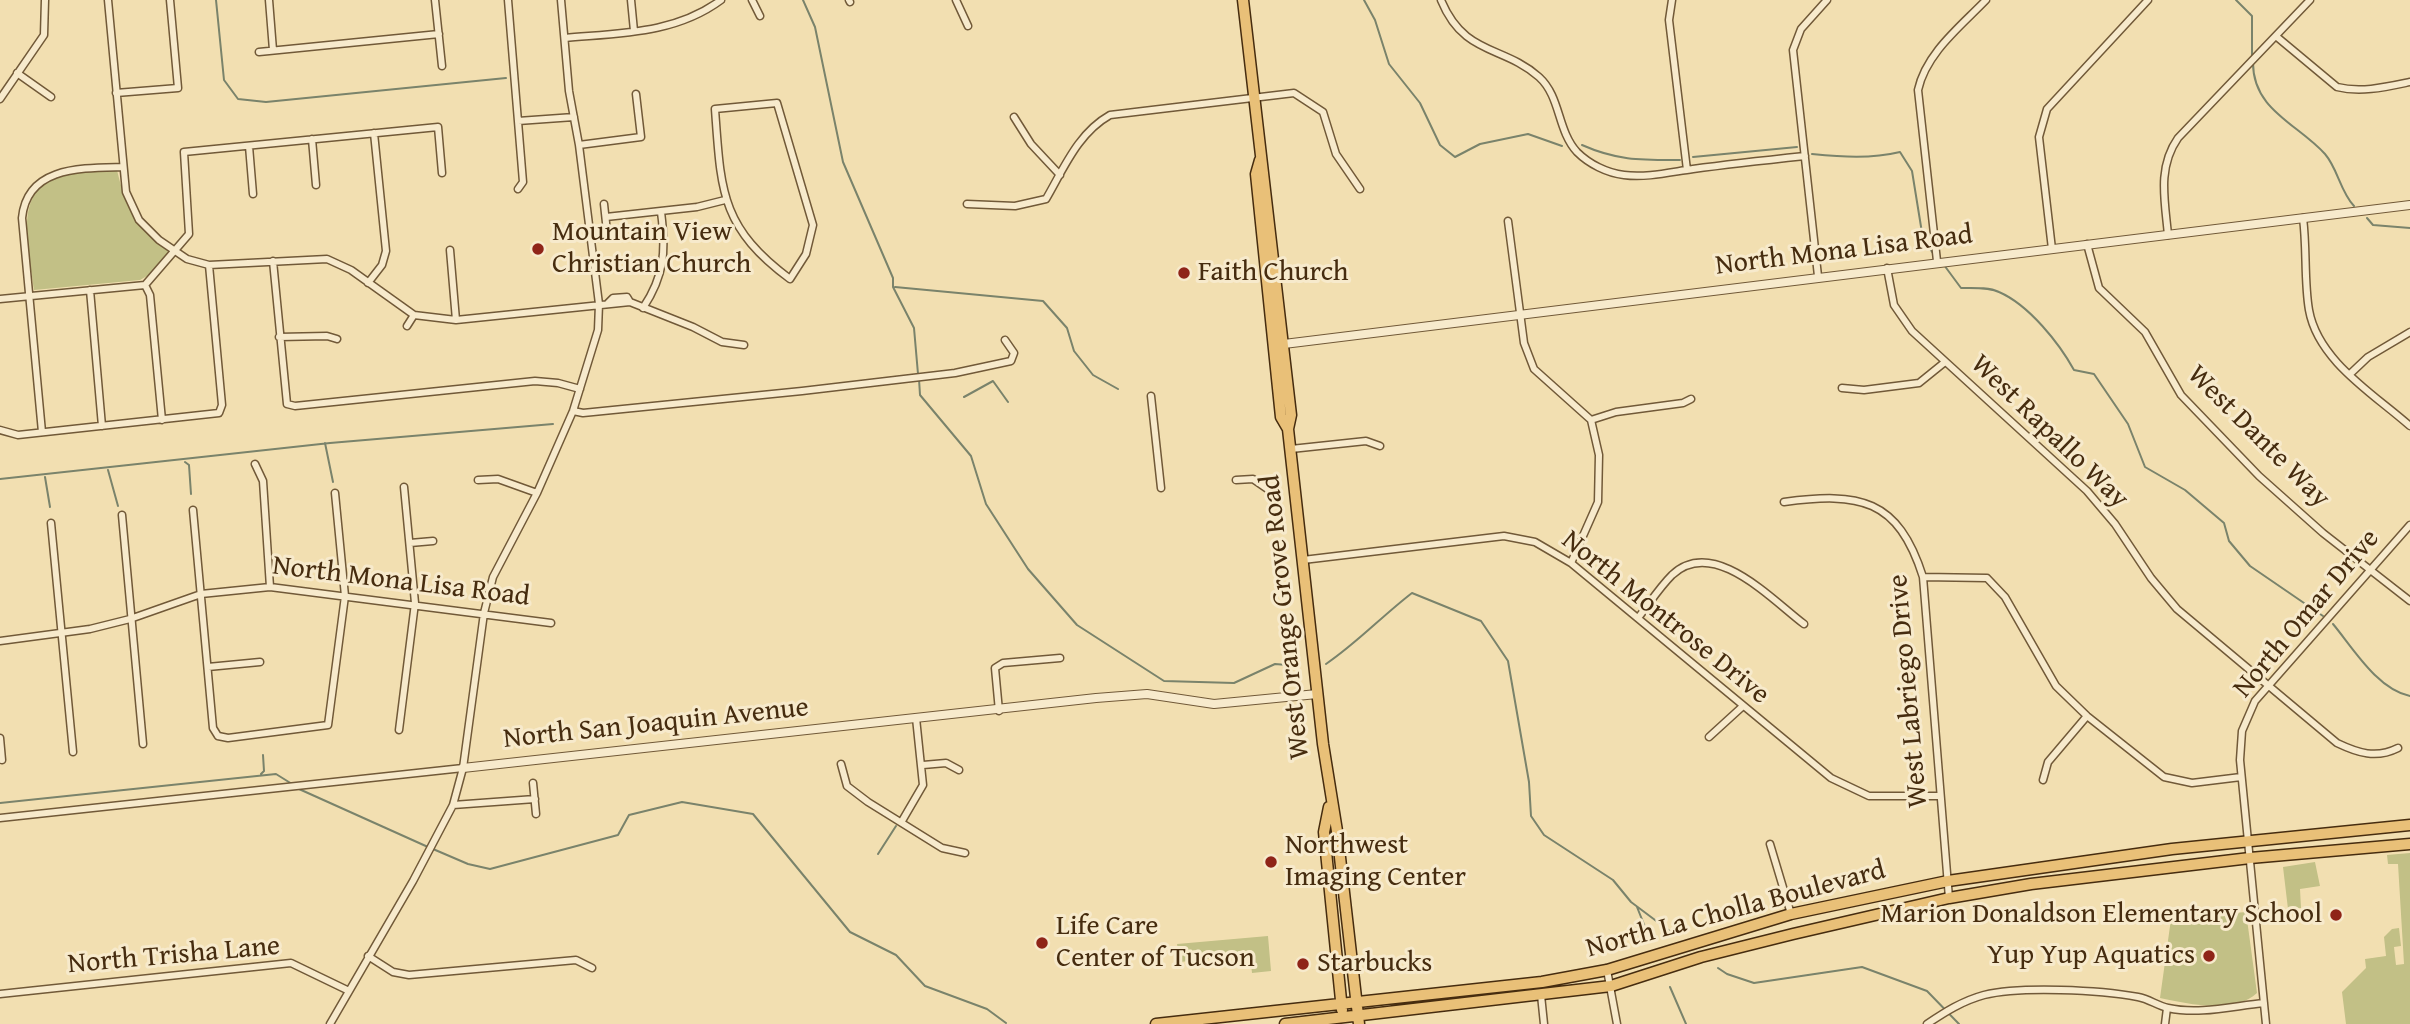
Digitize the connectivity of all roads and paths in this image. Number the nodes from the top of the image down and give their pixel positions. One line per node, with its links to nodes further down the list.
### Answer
1 (45, 0): 28 (street)
2 (108, 0): 30 (street)
3 (170, 0): 30 (street)
4 (269, 0): 25 (street)
5 (435, 0): 22 (street)
6 (508, 0): 37 (street)
7 (561, 0): 24 (street)
8 (631, 0): 21 (street)
9 (721, 0): 21 (street)
10 (752, 0): 19 (street)
11 (1243, 0): 33 (main road, West Orange Grove Road)
12 (1441, 0): 45 (street)
13 (1672, 0): 45 (street)
14 (1827, 0): 42 (street)
15 (1986, 0): 67 (street)
16 (2148, 0): 63 (street)
17 (2310, 0): 23 (street)
18 (959, 1): 20 (street)
19 (760, 16)
20 (968, 26)
21 (634, 31): 24 (street)
22 (439, 34): 25 (street); 27 (street)
23 (2277, 37): 29 (street); 61 (street)
24 (565, 38): 35 (street)
25 (273, 50): 26 (street)
26 (259, 52)
27 (442, 66)
28 (17, 73): 32 (street); 34 (street)
29 (2410, 82)
30 (116, 93): 44 (street)
31 (636, 94): 41 (street)
32 (51, 97)
33 (1254, 98): 43 (main road, West Orange Grove Road); 47 (street); 50 (street)
34 (0, 99)
35 (574, 117): 37 (street); 41 (street)
36 (1014, 117): 47 (street)
37 (518, 121): 49 (street)
38 (374, 134): 39 (street); 46 (street); 71 (street)
39 (312, 139): 40 (street); 48 (street)
40 (249, 145): 51 (street); 65 (street)
41 (579, 145): 76 (street)
42 (1805, 156): 45 (street); 70 (street)
43 (1260, 158): 86 (main road, West Orange Grove Road); 99 (main road, West Orange Grove Road)
44 (123, 167): 65 (street); 74 (street)
45 (1687, 170)
46 (442, 173)
47 (1060, 174): 54 (street)
48 (316, 185)
49 (518, 189)
50 (1360, 189)
51 (253, 194)
52 (724, 200): 52 (street); 56 (street)
53 (604, 204): 57 (street)
54 (967, 204)
55 (2410, 205): 58 (street, North Mona Lisa Road)
56 (661, 212): 57 (street); 77 (street)
57 (606, 217): 60 (street)
58 (2303, 218): 61 (street, North Mona Lisa Road); 89 (street)
59 (1508, 221): 78 (street)
60 (607, 232)
61 (2168, 235): 62 (street, North Mona Lisa Road)
62 (2087, 244): 63 (street, North Mona Lisa Road); 121 (street, West Dante Way)
63 (2052, 249): 67 (street, North Mona Lisa Road)
64 (450, 250): 80 (street)
65 (176, 253): 68 (street); 72 (street)
66 (273, 261): 68 (street); 71 (street); 83 (street)
67 (1937, 261): 69 (street, North Mona Lisa Road)
68 (209, 265): 95 (street)
69 (1887, 268): 70 (street, North Mona Lisa Road); 88 (street, West Rapallo Way)
70 (1818, 276): 78 (street, North Mona Lisa Road)
71 (368, 283): 79 (street)
72 (145, 285): 73 (street); 95 (street)
73 (90, 290): 74 (street); 97 (street)
74 (28, 297): 75 (street); 101 (street)
75 (0, 299)
76 (599, 304): 77 (street); 80 (street); 91 (street)
77 (643, 308): 87 (street)
78 (1521, 314): 86 (street, North Mona Lisa Road); 96 (street)
79 (414, 315): 80 (street); 81 (street)
80 (456, 320)
81 (408, 326)
82 (2410, 332): 89 (street)
83 (279, 337): 84 (street); 91 (street)
84 (337, 339)
85 (1004, 340): 94 (street)
86 (1284, 344): 99 (main road, West Orange Grove Road)
87 (744, 345)
88 (1945, 362): 90 (street); 138 (street, West Rapallo Way)
89 (2350, 374): 98 (street)
90 (1842, 388)
91 (580, 389): 94 (street)
92 (1151, 396): 108 (street)
93 (1691, 399): 96 (street)
94 (573, 411): 111 (street)
95 (162, 420): 97 (street)
96 (1591, 420): 120 (street)
97 (102, 426): 101 (street)
98 (2410, 426)
99 (1288, 429): 103 (main road, West Orange Grove Road)
100 (0, 430): 101 (street)
101 (42, 432)
102 (1380, 446): 103 (street)
103 (1290, 449): 119 (main road, West Orange Grove Road)
104 (255, 464): 123 (street)
105 (478, 480): 111 (street)
106 (1236, 480): 109 (street)
107 (404, 487): 118 (street)
108 (1161, 488)
109 (1269, 491)
110 (335, 493): 125 (street)
111 (537, 493): 128 (street)
112 (1784, 502): 122 (street, West Labriego Drive)
113 (193, 510): 124 (street)
114 (122, 515): 130 (street)
115 (51, 523): 133 (street)
116 (2410, 525): 121 (street, North Omar Drive)
117 (433, 541): 118 (street)
118 (410, 543): 127 (street)
119 (1303, 560): 120 (street, North Montrose Drive); 139 (main road, West Orange Grove Road)
120 (1571, 563): 129 (street, North Montrose Drive)
121 (2369, 571): 126 (street, West Dante Way); 138 (street, North Omar Drive)
122 (1923, 577): 142 (street); 158 (street, West Labriego Drive)
123 (270, 587): 124 (street, North Mona Lisa Road); 125 (street, North Mona Lisa Road)
124 (201, 594): 130 (street, North Mona Lisa Road); 137 (street)
125 (345, 596): 127 (street, North Mona Lisa Road); 137 (street)
126 (2410, 601)
127 (415, 604): 128 (street, North Mona Lisa Road); 144 (street)
128 (484, 613): 131 (street, North Mona Lisa Road); 153 (street)
129 (1638, 618): 132 (street); 140 (street, North Montrose Drive)
130 (131, 619): 133 (street, North Mona Lisa Road); 147 (street)
131 (551, 623)
132 (1804, 624)
133 (61, 634): 134 (street, North Mona Lisa Road); 149 (street)
134 (0, 641)
135 (1060, 658): 141 (street)
136 (260, 662): 137 (street)
137 (208, 667)
138 (2268, 686): 148 (street, West Rapallo Way); 155 (street, North Omar Drive)
139 (1317, 694): 141 (street, North San Joaquin Avenue); 160 (main road, West Orange Grove Road)
140 (1742, 706): 145 (street); 158 (street, North Montrose Drive)
141 (999, 711): 143 (street, North San Joaquin Avenue)
142 (2087, 716): 155 (street); 156 (street)
143 (916, 718): 152 (street); 153 (street, North San Joaquin Avenue)
144 (399, 730)
145 (1709, 737)
146 (0, 738): 150 (street)
147 (143, 744)
148 (2398, 748)
149 (73, 752)
150 (2, 760)
151 (841, 764): 164 (street)
152 (923, 765): 154 (street); 164 (street)
153 (463, 768): 161 (street); 163 (street, North San Joaquin Avenue)
154 (959, 770)
155 (2241, 777): 166 (street, North Omar Drive)
156 (2043, 780)
157 (533, 783): 159 (street)
158 (1940, 796): 171 (street, West Labriego Drive)
159 (535, 799): 161 (street); 162 (street)
160 (1330, 800): 181 (main road, West Orange Grove Road); 182 (main road, West Orange Grove Road)
161 (453, 805): 174 (street)
162 (536, 814)
163 (0, 818)
164 (902, 821): 169 (street)
165 (2410, 825): 166 (main road, North La Cholla Boulevard)
166 (2248, 842): 170 (street, North Omar Drive); 171 (main road, North La Cholla Boulevard)
167 (1770, 844): 173 (street)
168 (2410, 844): 170 (main road, North La Cholla Boulevard)
169 (965, 853)
170 (2250, 858): 172 (main road, North La Cholla Boulevard); 183 (street, North Omar Drive)
171 (1948, 881): 172 (street, West Labriego Drive); 173 (main road, North La Cholla Boulevard)
172 (1949, 898): 177 (main road, North La Cholla Boulevard)
173 (1791, 914): 176 (main road, North La Cholla Boulevard)
174 (368, 956): 175 (street); 178 (street)
175 (592, 968)
176 (1607, 970): 177 (street); 181 (main road, North La Cholla Boulevard)
177 (1611, 986): 180 (main road, North La Cholla Boulevard); 191 (street)
178 (347, 990): 179 (street, North Trisha Lane); 187 (street)
179 (0, 994)
180 (1541, 995): 185 (main road, North La Cholla Boulevard); 190 (street)
181 (1356, 1002): 182 (main road, North La Cholla Boulevard); 185 (main road, West Orange Grove Road)
182 (1342, 1003): 186 (main road, West Orange Grove Road); 188 (main road, North La Cholla Boulevard)
183 (2264, 1003): 184 (street); 194 (street, North Omar Drive)
184 (2167, 1008): 192 (street); 193 (street)
185 (1358, 1020): 186 (main road, North La Cholla Boulevard)
186 (1344, 1021): 189 (main road, North La Cholla Boulevard)
187 (330, 1024)
188 (1156, 1024)
189 (1285, 1024)
190 (1544, 1024)
191 (1617, 1024)
192 (1927, 1024)
193 (2165, 1024)
194 (2266, 1024)

